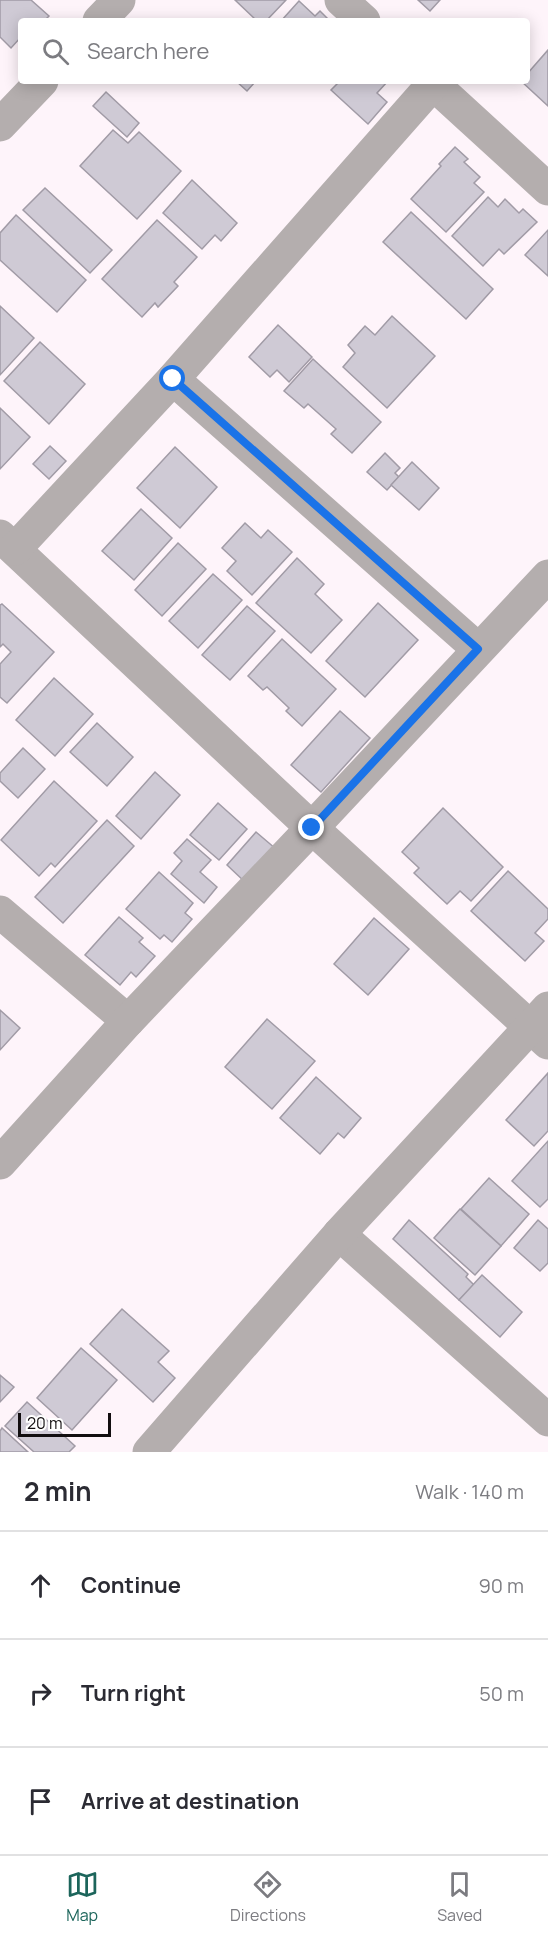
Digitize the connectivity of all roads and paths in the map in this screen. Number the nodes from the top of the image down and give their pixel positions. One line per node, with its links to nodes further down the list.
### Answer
1 (119, 0): 3 (street)
2 (341, 0): 4 (street)
3 (102, 18)
4 (361, 18)
5 (39, 84): 8 (street)
6 (429, 84): 10 (street)
7 (433, 84): 9 (street)
8 (0, 125)
9 (548, 189)
10 (173, 379): 11 (street); 13 (street)
11 (8, 542): 14 (street)
12 (548, 576): 13 (street)
13 (478, 649): 14 (street)
14 (312, 828): 16 (street); 17 (street)
15 (0, 912): 16 (street)
16 (129, 1021): 18 (street)
17 (542, 1026): 19 (street)
18 (0, 1163)
19 (339, 1234): 20 (street); 21 (street)
20 (548, 1420)
21 (149, 1452)

